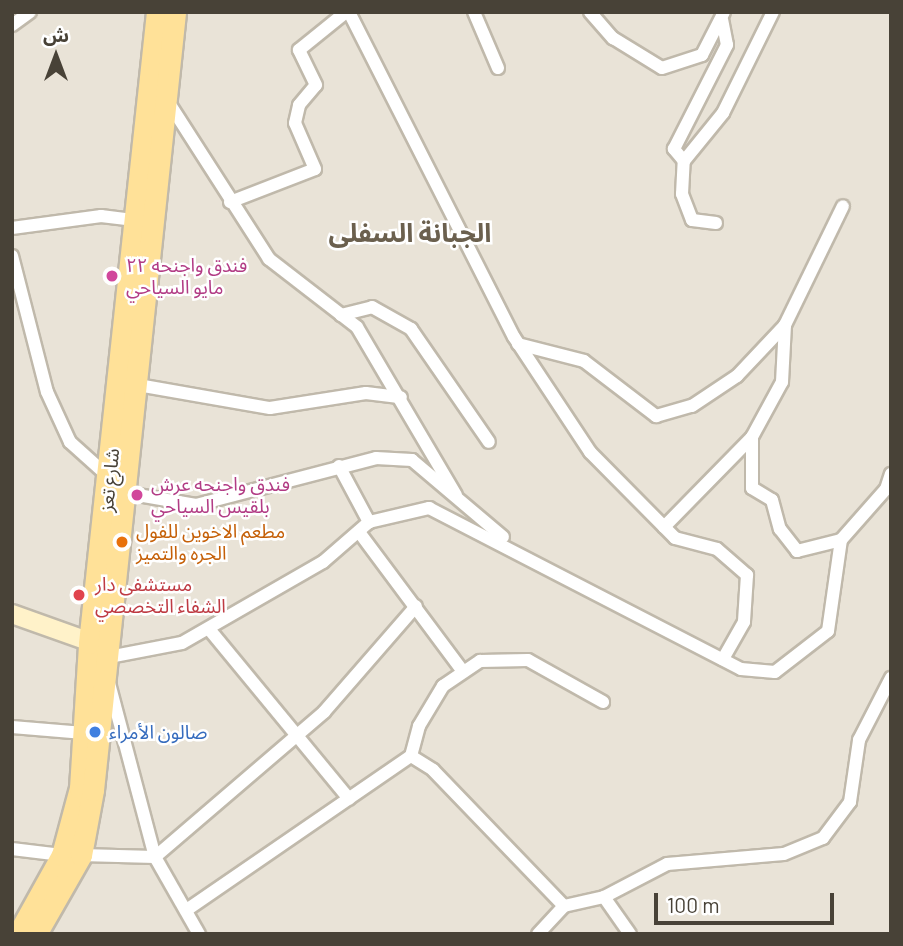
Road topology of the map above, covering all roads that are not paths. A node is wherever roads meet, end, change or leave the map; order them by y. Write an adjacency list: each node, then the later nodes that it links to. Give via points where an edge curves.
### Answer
1 (30, 12): 9 (street)
2 (157, 12): 11 (main road, شارع تعز)
3 (175, 12): 11 (main road, شارع تعز)
4 (347, 12): 13 (street, via 299,50 316,85 299,105 295,122 314,169); 21 (street)
5 (474, 12): 10 (street)
6 (590, 12): 8 (street, via 613,38 662,68 702,55)
7 (773, 12): 12 (street, via 723,113)
8 (723, 16): 12 (street, via 727,44 674,149)
9 (12, 25)
10 (498, 68)
11 (159, 98): 13 (street); 15 (main road, شارع تعز); 22 (main road, شارع تعز)
12 (684, 161): 16 (street, via 682,194 692,220)
13 (230, 202): 19 (street, via 269,259)
14 (843, 206): 20 (street)
15 (135, 220): 17 (street, via 101,215); 28 (main road, شارع تعز)
16 (716, 223)
17 (12, 228)
18 (12, 256): 28 (street, via 47,392 70,442)
19 (341, 315): 23 (street, via 357,327); 25 (street, via 372,307 411,328)
20 (785, 325): 21 (street, via 737,376 692,406 656,416 584,361); 24 (street, via 782,382)
21 (518, 344): 32 (street, via 590,452)
22 (138, 385): 23 (street, via 270,408 366,393); 29 (main road, شارع تعز)
23 (401, 397): 30 (street)
24 (752, 437): 32 (street); 33 (street, via 752,488 772,500 780,529 797,551)
25 (489, 442)
26 (339, 466): 29 (street, via 240,499 196,505); 30 (street, via 412,460); 31 (street)
27 (891, 474): 33 (street, via 886,489)
28 (110, 478): 38 (main road, شارع تعز)
29 (126, 493): 38 (main road, شارع تعز)
30 (456, 495): 34 (street)
31 (364, 527): 34 (street, via 429,508); 35 (street); 37 (street, via 323,562)
32 (664, 527): 39 (street, via 675,538 717,549 747,575 744,622)
33 (841, 540): 39 (street, via 828,631 775,673 741,669)
34 (520, 552): 39 (street)
35 (416, 606): 40 (street); 45 (street, via 361,675)
36 (12, 614): 38 (main road)
37 (209, 629): 38 (street, via 160,650); 45 (street)
38 (103, 656): 44 (main road, شارع تعز); 49 (main road, شارع تعز); 50 (street)
39 (723, 659)
40 (461, 669): 42 (street, via 504,657 528,660); 46 (street, via 419,726)
41 (891, 678): 51 (street, via 859,740 850,802 823,838 784,854 688,858)
42 (603, 702)
43 (12, 727): 44 (street)
44 (83, 733): 49 (main road, شارع تعز)
45 (296, 735): 47 (street); 50 (street)
46 (411, 756): 47 (street, via 392,763); 52 (street, via 433,770)
47 (349, 799): 53 (street)
48 (12, 849): 49 (street)
49 (72, 855): 50 (street); 54 (main road, شارع تعز); 55 (main road, شارع تعز)
50 (155, 857): 53 (street)
51 (604, 897): 52 (street); 58 (street)
52 (564, 906): 57 (street)
53 (188, 909): 56 (street)
54 (15, 933)
55 (36, 934)
56 (199, 934)
57 (538, 934)
58 (630, 934)

